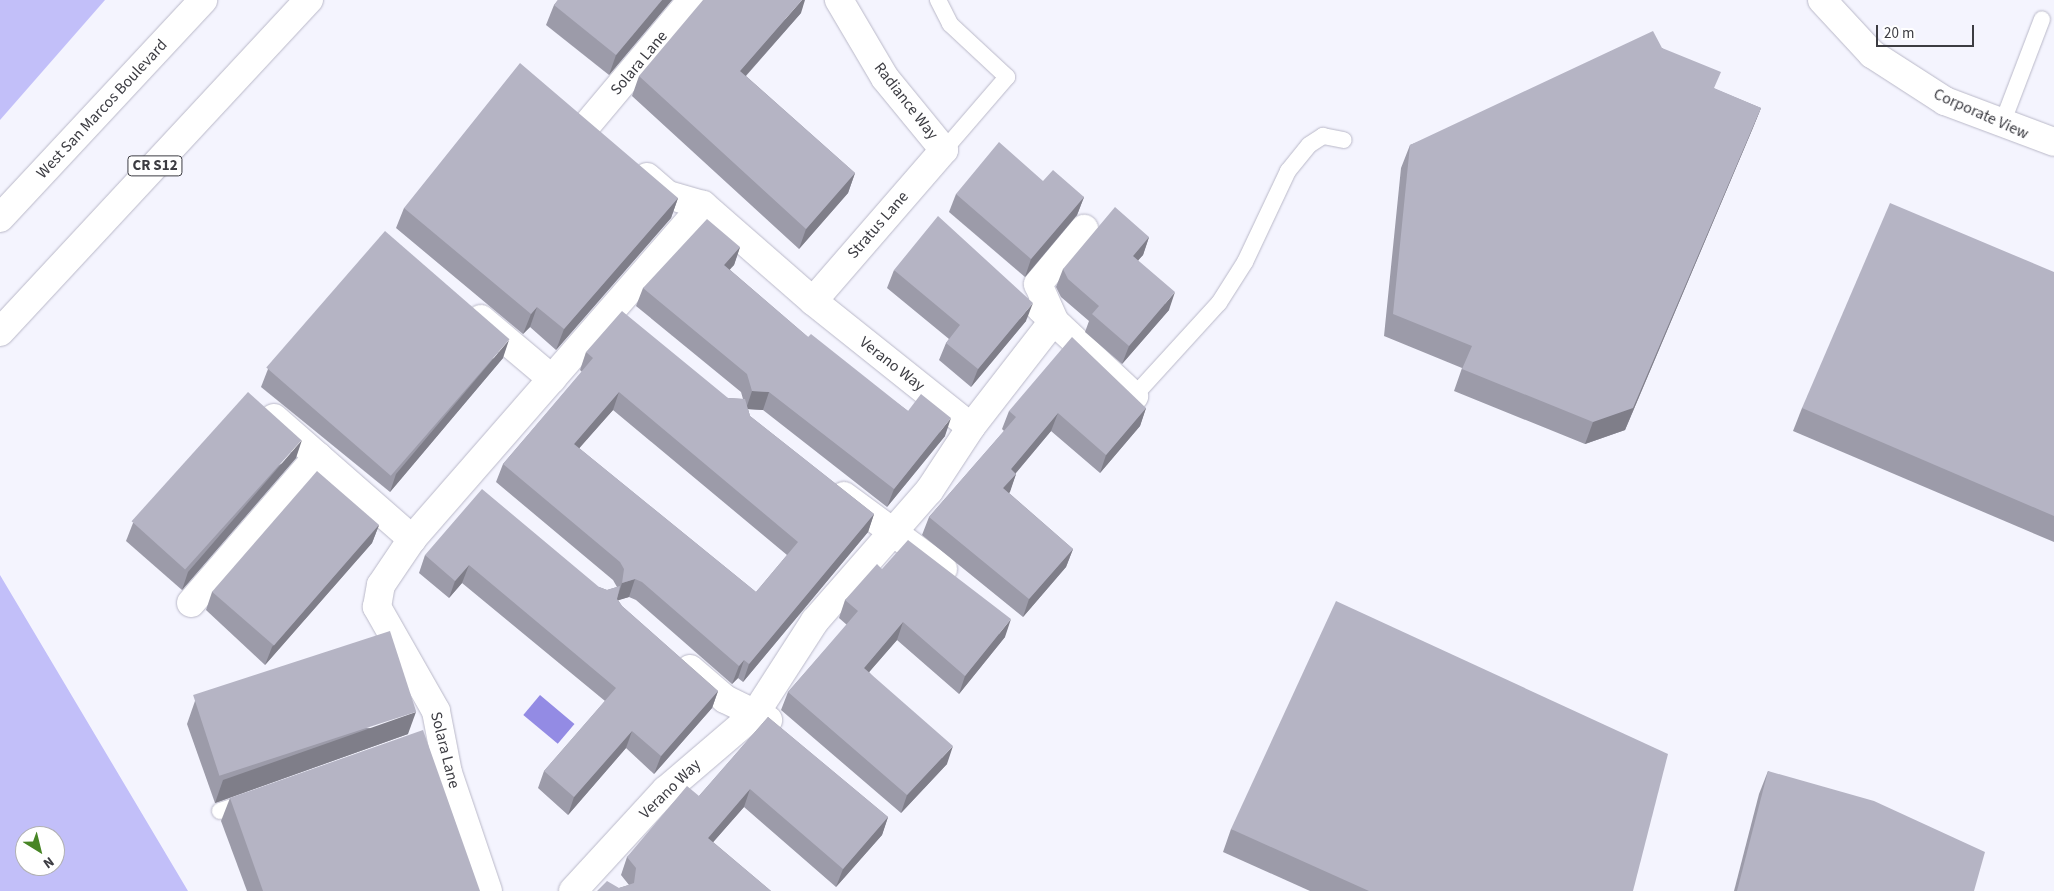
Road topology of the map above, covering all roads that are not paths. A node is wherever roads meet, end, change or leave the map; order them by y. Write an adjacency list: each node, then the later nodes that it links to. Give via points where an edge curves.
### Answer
1 (203, 0): 15 (street, West San Marcos Boulevard)
2 (309, 0): 23 (street, CR S12)
3 (692, 0): 10 (street, Solara Lane)
4 (839, 0): 13 (street, Radiance Way, via 885,78)
5 (938, 0): 13 (lane, via 950,24 1007,77)
6 (1822, 0): 9 (street, Corporate View, via 1872,54 1946,101)
7 (2042, 19): 9 (lane)
8 (566, 108): 10 (street)
9 (2002, 124): 12 (street, Corporate View)
10 (587, 125): 14 (street, via 668,196)
11 (1344, 140): 25 (lane, via 1323,136 1293,165 1245,262 1219,303)
12 (2054, 142)
13 (944, 150): 19 (street, Stratus Lane)
14 (703, 205): 19 (street); 20 (street, Solara Lane)
15 (0, 218)
16 (1084, 229): 21 (street, via 1038,284)
17 (1010, 282): 21 (street)
18 (461, 301): 24 (street)
19 (813, 301): 27 (street, Verano Way)
20 (614, 307): 22 (street); 24 (street, Solara Lane)
21 (1054, 320): 25 (street); 27 (street, Verano Way)
22 (636, 326)
23 (0, 332)
24 (552, 380): 29 (street, Solara Lane)
25 (1134, 396)
26 (253, 400): 28 (street)
27 (971, 427): 32 (street, Verano Way)
28 (318, 456): 33 (street); 35 (street)
29 (467, 478): 31 (street); 33 (street, Solara Lane)
30 (827, 482): 32 (street)
31 (490, 497)
32 (893, 536): 34 (street, via 910,542); 37 (street, Verano Way, via 815,621)
33 (412, 539): 41 (street, Solara Lane, via 381,586 377,607 384,625 421,679 432,736)
34 (963, 585)
35 (191, 603)
36 (668, 649): 37 (street, via 725,700)
37 (755, 714): 38 (street); 42 (street, Verano Way, via 666,790 601,878)
38 (792, 740)
39 (266, 795): 40 (lane)
40 (220, 811)
41 (488, 891)
42 (573, 891)

